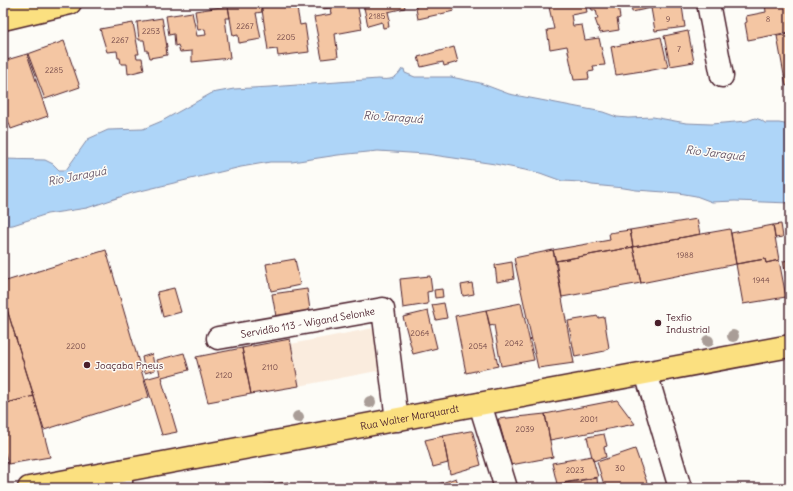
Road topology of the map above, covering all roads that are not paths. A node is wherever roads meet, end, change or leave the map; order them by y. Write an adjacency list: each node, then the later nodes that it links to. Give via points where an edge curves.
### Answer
1 (70, 3): 3 (main road)
2 (708, 3): 4 (street)
3 (3, 19)
4 (722, 76)
5 (218, 338): 9 (street, Servidão 113 - Wigand Selonke, via 383,309)
6 (790, 346): 7 (main road, Rua Walter Marquardt)
7 (646, 373): 8 (main road, Rua Walter Marquardt); 13 (street)
8 (480, 404): 9 (main road, Rua Walter Marquardt); 12 (street)
9 (397, 420): 10 (main road, Rua Walter Marquardt)
10 (121, 479): 11 (main road, Rua Walter Marquardt)
11 (28, 488)
12 (506, 488)
13 (680, 488)

